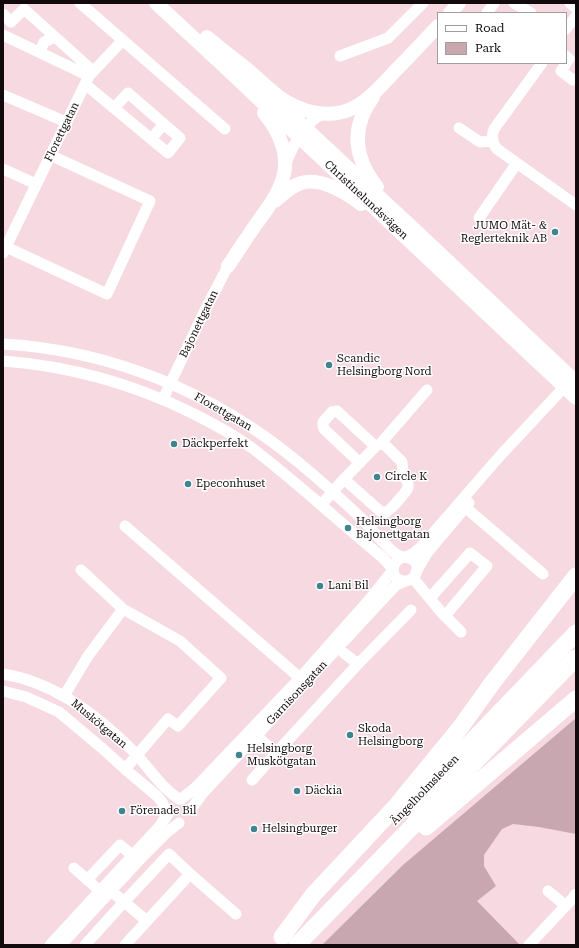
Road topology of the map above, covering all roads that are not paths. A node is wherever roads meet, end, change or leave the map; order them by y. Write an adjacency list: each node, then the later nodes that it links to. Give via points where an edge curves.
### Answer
1 (80, 3): 21 (street)
2 (156, 3): 26 (main road, Christinelundsvägen)
3 (170, 3): 20 (main road, Christinelundsvägen)
4 (423, 3): 23 (street, via 388,38)
5 (459, 3): 10 (main road)
6 (494, 3): 11 (street)
7 (514, 3): 12 (street)
8 (570, 3): 9 (street)
9 (576, 8)
10 (451, 12)
11 (488, 12)
12 (529, 12)
13 (3, 14): 15 (street)
14 (576, 16): 17 (street)
15 (11, 22): 18 (street); 19 (street, via 24,9)
16 (437, 27): 29 (main road)
17 (567, 29)
18 (3, 34): 22 (street)
19 (55, 37): 22 (street, via 44,42); 27 (street)
20 (207, 37): 32 (main road, via 280,97 294,106); 37 (main road, Christinelundsvägen)
21 (122, 40): 27 (street, Florettgatan); 36 (street)
22 (40, 52): 27 (street)
23 (340, 56)
24 (541, 64): 39 (street, via 494,129)
25 (565, 64): 28 (street, via 560,71)
26 (225, 67): 37 (main road, Christinelundsvägen); 42 (main road, via 273,125 281,142)
27 (89, 77): 31 (street); 33 (street, Florettgatan)
28 (572, 80)
29 (382, 85): 32 (main road, via 354,108); 48 (main road, via 368,104 360,122 358,150 370,179)
30 (3, 95): 33 (street)
31 (114, 108): 34 (street, via 128,93); 38 (street)
32 (323, 114): 37 (street, via 311,121)
33 (66, 122): 40 (street, Florettgatan)
34 (164, 124): 38 (street); 38 (street, via 180,138 168,153)
35 (459, 128): 39 (street, via 480,142)
36 (225, 129)
37 (302, 133): 42 (street); 48 (main road, Christinelundsvägen); 50 (main road, Christinelundsvägen)
38 (151, 139)
39 (492, 141): 41 (street, via 497,149)
40 (50, 155): 44 (street, Florettgatan); 49 (street, via 150,201 107,294)
41 (517, 163): 46 (street); 47 (street)
42 (285, 166): 45 (main road, via 281,183)
43 (3, 169): 44 (street)
44 (36, 184): 49 (street, Florettgatan)
45 (270, 205): 50 (main road, via 301,183 327,186 359,203); 51 (main road)
46 (576, 205)
47 (479, 218)
48 (418, 232): 55 (main road, Christinelundsvägen)
49 (5, 250)
50 (434, 264): 55 (main road, Christinelundsvägen)
51 (228, 266): 54 (street, Bajonettgatan)
52 (3, 344): 54 (street, Florettgatan, via 78,354 132,368)
53 (3, 361): 57 (street, Florettgatan, via 89,374)
54 (170, 383): 57 (street, Bajonettgatan); 62 (street, Florettgatan, via 251,427)
55 (571, 384): 59 (street, Garnisonsgatan)
56 (427, 390): 58 (street)
57 (163, 399): 64 (street, Florettgatan, via 252,448)
58 (378, 445): 60 (street); 60 (street, via 339,412 334,411 323,424 324,430); 63 (street, via 385,445 401,460 408,488 386,512 381,512)
59 (499, 457): 65 (street, Garnisonsgatan); 68 (street, Garnisonsgatan, via 421,547)
60 (360, 463): 61 (street)
61 (344, 479): 62 (street); 63 (street)
62 (333, 492): 64 (street); 66 (street, Florettgatan)
63 (372, 504): 66 (street)
64 (321, 505): 70 (street, Florettgatan, via 382,557)
65 (465, 507): 71 (street); 73 (street, Garnisonsgatan)
66 (360, 517): 68 (street, Florettgatan, via 392,552)
67 (125, 526): 84 (street)
68 (405, 557): 70 (street, Garnisonsgatan, via 395,563); 73 (street, via 415,563 417,569)
69 (80, 570): 75 (street)
70 (393, 570): 73 (street, via 396,577 401,580); 84 (street, Garnisonsgatan)
71 (543, 574)
72 (576, 576): 108 (highway, via 455,734 397,805 313,895)
73 (412, 577): 74 (street); 88 (street, Garnisonsgatan, via 396,586)
74 (430, 598): 77 (street); 77 (street, via 470,553 487,566)
75 (123, 609): 86 (street, via 88,656); 90 (street, via 180,641 220,678 178,726 168,719)
76 (411, 610): 82 (street)
77 (445, 616): 78 (street)
78 (461, 632)
79 (576, 633): 108 (highway, Ängelholmsleden)
80 (344, 653): 82 (street)
81 (576, 658): 99 (highway, Ängelholmsleden)
82 (358, 664): 89 (street)
83 (3, 674): 86 (street, Muskötgatan, via 22,678)
84 (300, 678): 93 (street, Garnisonsgatan, via 196,787)
85 (3, 691): 91 (street, Muskötgatan, via 26,697 59,712)
86 (64, 696): 90 (street, Muskötgatan, via 114,733)
87 (576, 699): 99 (highway)
88 (257, 736): 89 (street); 94 (street, Garnisonsgatan)
89 (276, 753): 92 (street)
90 (136, 755): 91 (street); 93 (street, Muskötgatan)
91 (125, 769): 95 (street, Muskötgatan, via 157,796)
92 (252, 780)
93 (180, 799): 94 (street, via 187,801); 95 (street, Garnisonsgatan, via 170,803)
94 (192, 808): 96 (street, Garnisonsgatan, via 189,819)
95 (167, 813): 96 (street, via 173,822); 97 (street, Garnisonsgatan, via 159,827)
96 (179, 823): 102 (street, Garnisonsgatan)
97 (132, 855): 101 (street, via 120,846); 102 (street, Garnisonsgatan)
98 (74, 868): 101 (street)
99 (367, 873): 113 (highway, Ängelholmsleden)
100 (190, 874): 105 (street, via 169,854); 106 (street); 107 (street)
101 (87, 880): 102 (street)
102 (105, 891): 105 (street); 109 (street, Garnisonsgatan); 110 (street, Garnisonsgatan)
103 (548, 891): 104 (street)
104 (573, 901): 114 (street)
105 (124, 902): 107 (street); 111 (street)
106 (236, 914)
107 (147, 921): 112 (street)
108 (278, 941)
109 (50, 945)
110 (61, 945)
111 (85, 945)
112 (125, 945)
113 (297, 945)
114 (529, 945)

